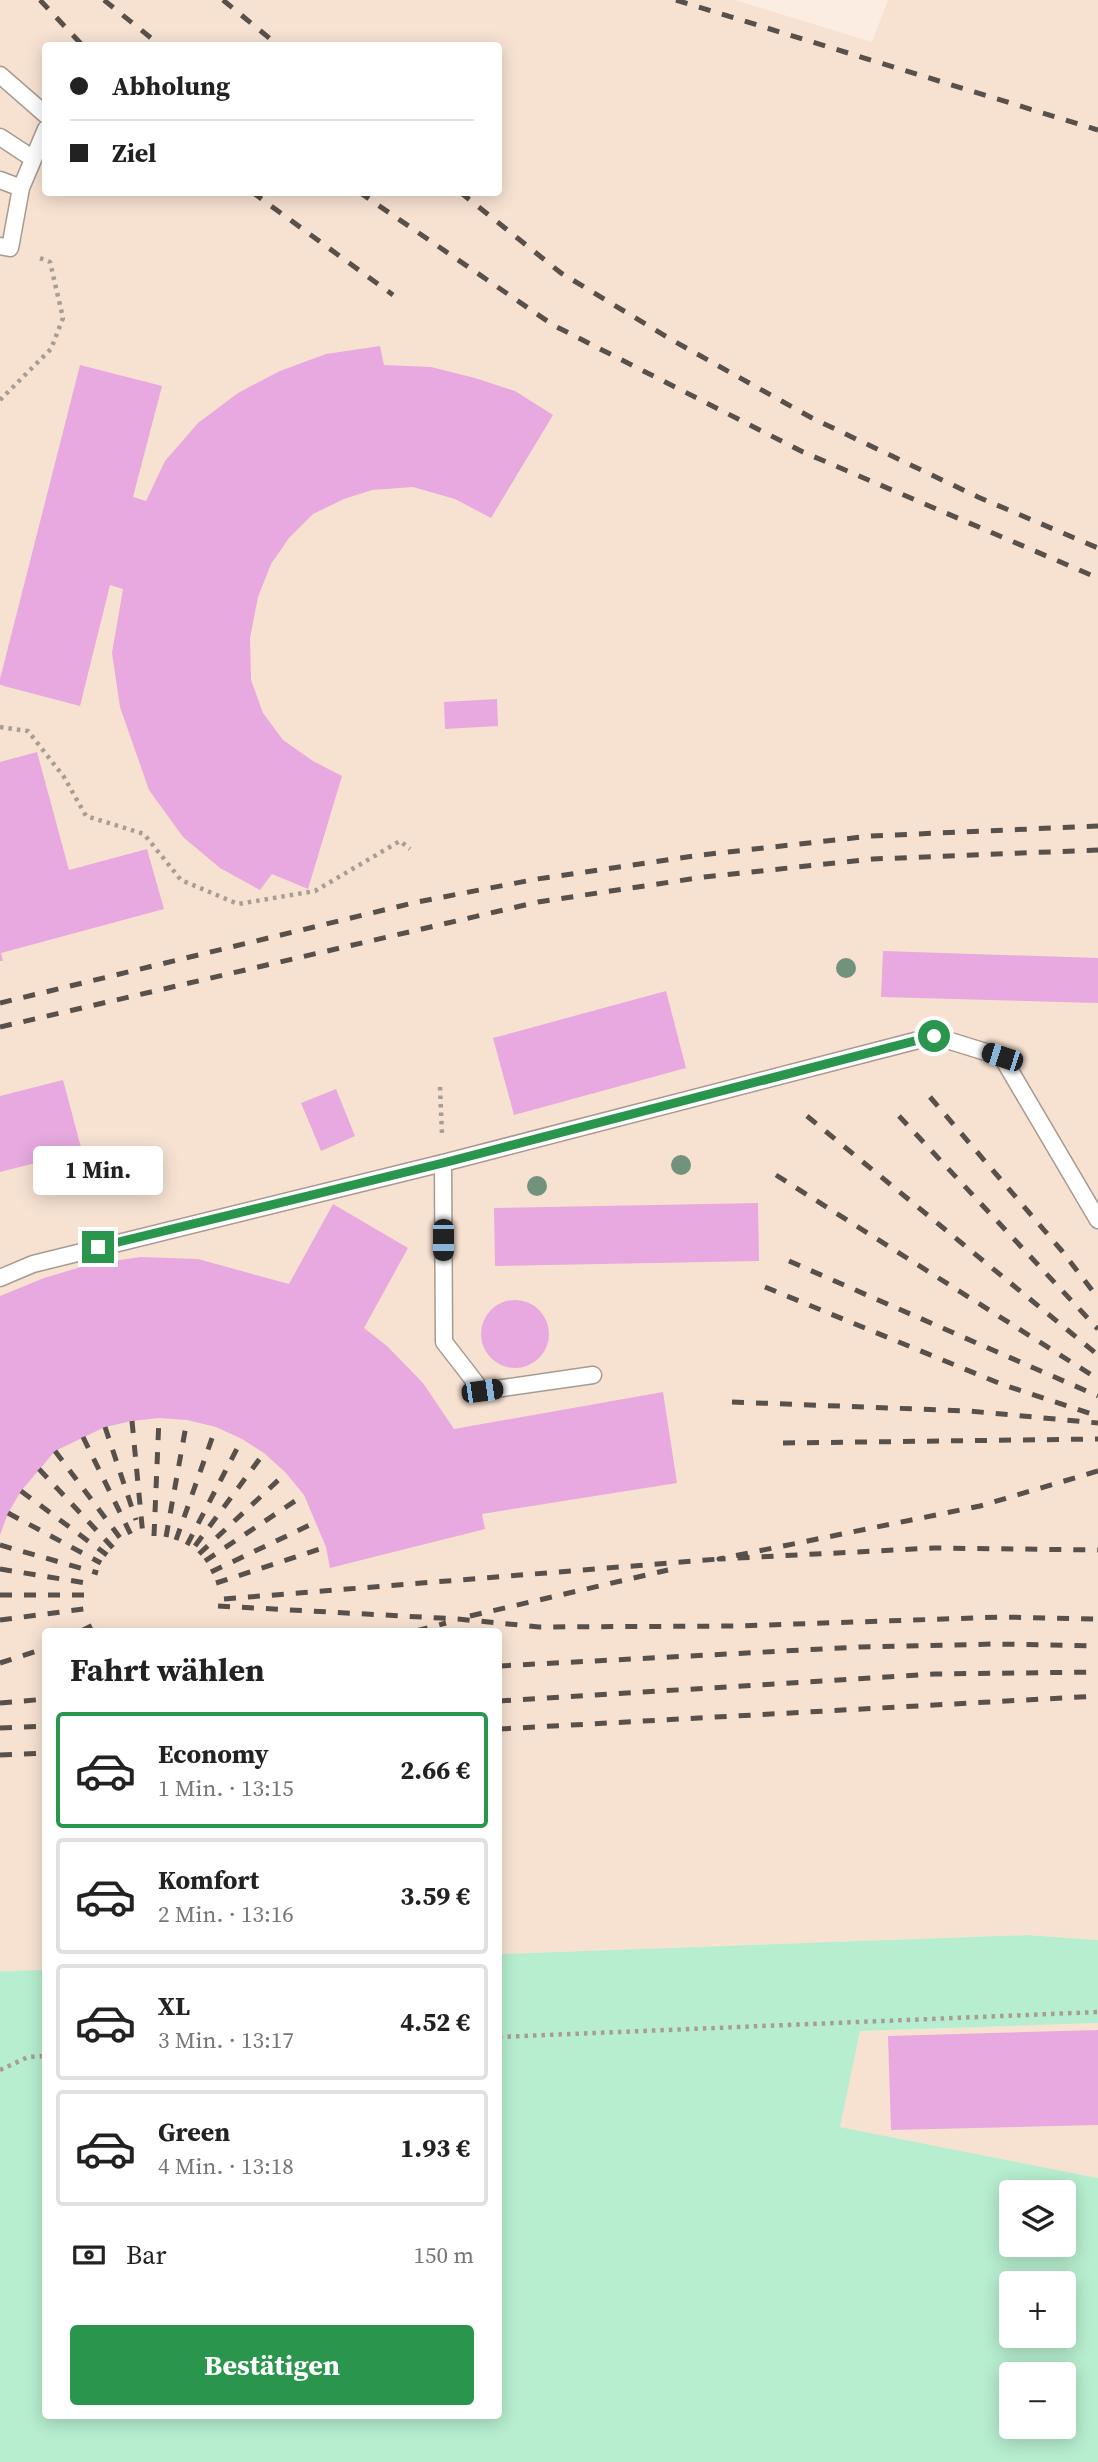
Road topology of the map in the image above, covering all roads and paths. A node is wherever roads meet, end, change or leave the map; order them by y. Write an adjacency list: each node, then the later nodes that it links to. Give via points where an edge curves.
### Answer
1 (0, 75): 2 (lane)
2 (42, 112)
3 (0, 137): 5 (lane)
4 (42, 137): 5 (lane)
5 (32, 158): 7 (lane)
6 (0, 180): 7 (lane)
7 (21, 188): 8 (lane)
8 (5, 247): 9 (path, via 50,262 63,318 51,349)
9 (0, 400)
10 (0, 727): 11 (path, via 28,731 64,777 86,816 144,834 181,880 238,904 315,891 400,841)
11 (410, 849)
12 (440, 1087): 13 (path)
13 (443, 1163): 14 (lane, via 934,1036 1002,1057); 15 (lane, via 33,1264); 16 (lane, via 444,1342 482,1391)
14 (1098, 1220)
15 (0, 1278)
16 (593, 1375)
17 (1098, 2012): 18 (path)
18 (502, 2037)
19 (42, 2056): 20 (path, via 27,2057)
20 (0, 2070)

